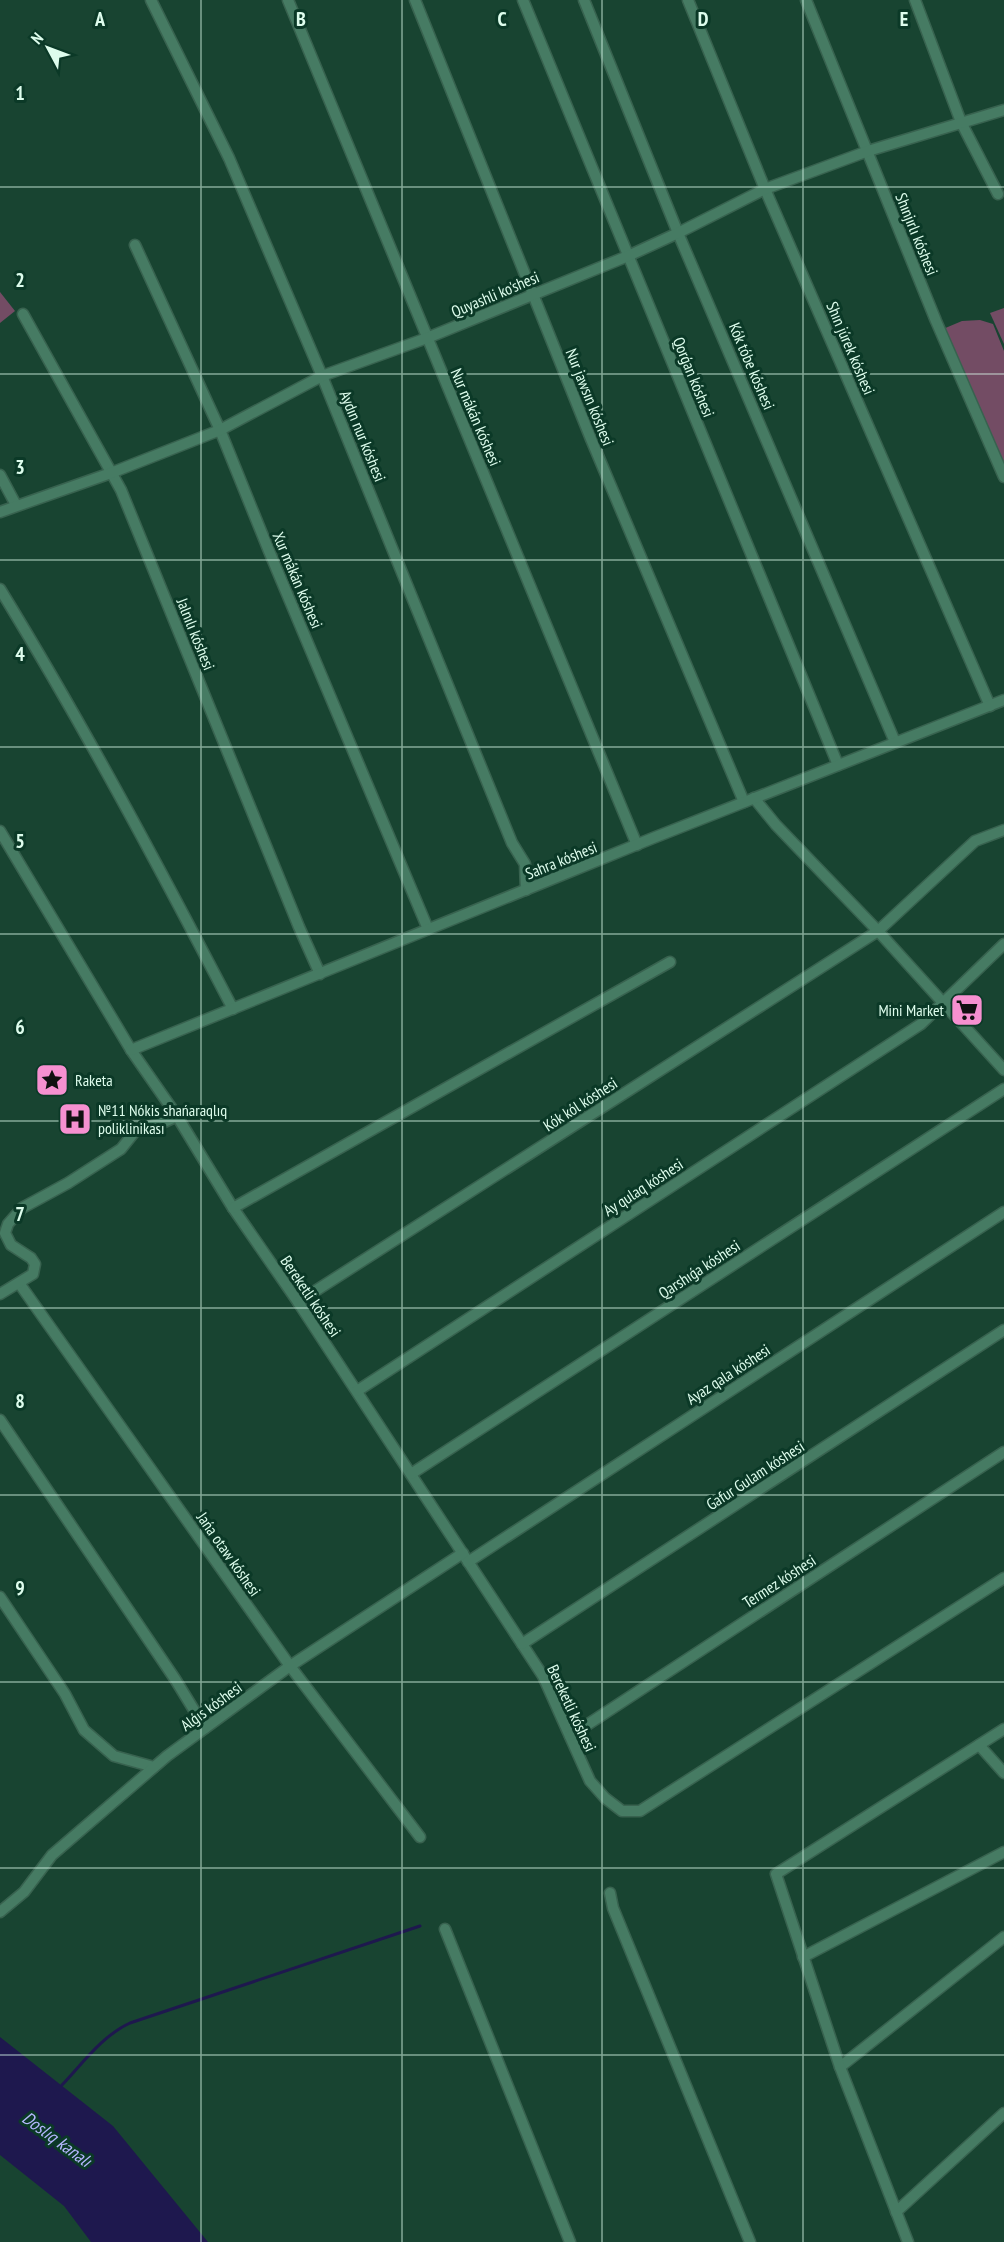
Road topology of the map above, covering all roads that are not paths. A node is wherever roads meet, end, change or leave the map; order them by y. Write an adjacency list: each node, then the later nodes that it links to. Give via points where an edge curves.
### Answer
1 (151, 0): 20 (street, Aydın nur kóshesi, via 229,158)
2 (288, 0): 19 (street, Nur mákán kóshesi)
3 (415, 0): 17 (street, Nur jawsın kóshesi)
4 (523, 0): 16 (street, Qorǵan kóshesi)
5 (584, 0): 14 (street, Kók tóbe kóshesi)
6 (688, 0): 12 (street, Shın júrek kóshesi)
7 (806, 0): 11 (street, Shınjırlı kóshesi)
8 (915, 0): 10 (street)
9 (1004, 110): 10 (street, Quyashli ko'shesi)
10 (961, 122): 11 (street, Quyashli ko'shesi); 13 (street)
11 (868, 151): 12 (street, Quyashli ko'shesi); 24 (street, Shınjırlı kóshesi)
12 (765, 189): 14 (street, Quyashli ko'shesi); 29 (street, Shın júrek kóshesi)
13 (998, 194)
14 (678, 233): 16 (street, Quyashli ko'shesi); 30 (street, Kók tóbe kóshesi)
15 (135, 245): 21 (street, Xur mákán kóshesi)
16 (628, 256): 17 (street, Quyashli ko'shesi); 31 (street, Qorǵan kóshesi)
17 (533, 294): 19 (street, Quyashli ko'shesi); 32 (street, Nur jawsın kóshesi, via 591,439)
18 (23, 314): 22 (street, Jalnılı kóshesi)
19 (427, 338): 20 (street, Quyashli ko'shesi); 35 (street, Nur mákán kóshesi)
20 (322, 376): 21 (street, Quyashli ko'shesi); 36 (street, Aydın nur kóshesi, via 512,843 525,864)
21 (220, 430): 22 (street, Quyashli ko'shesi); 37 (street, Xur mákán kóshesi)
22 (111, 473): 25 (street, Quyashli ko'shesi); 41 (street, Jalnılı kóshesi)
23 (0, 475): 25 (street)
24 (1004, 477)
25 (16, 505): 26 (street, Quyashli ko'shesi)
26 (0, 512)
27 (0, 589): 43 (street, via 61,688)
28 (1004, 700): 29 (street, Sahra kóshesi)
29 (990, 706): 30 (street, Sahra kóshesi)
30 (895, 742): 31 (street, Sahra kóshesi)
31 (838, 765): 32 (street, Sahra kóshesi)
32 (749, 800): 35 (street, Sahra kóshesi); 38 (street, Nur jawsın kóshesi)
33 (1004, 830): 38 (street, Kók kól kóshesi, via 975,841)
34 (0, 831): 44 (street, Bereketli kóshesi)
35 (637, 845): 36 (street, Sahra kóshesi)
36 (526, 890): 37 (street, Sahra kóshesi)
37 (428, 929): 41 (street, Sahra kóshesi)
38 (878, 931): 42 (street, Nur jawsın kóshesi); 52 (street, Kók kól kóshesi)
39 (1004, 944): 42 (street, Ay qulaq kóshesi)
40 (670, 962): 48 (street)
41 (320, 974): 43 (street, Sahra kóshesi)
42 (941, 1002): 45 (street, Nur jawsın kóshesi); 54 (street, Ay qulaq kóshesi, via 921,1024)
43 (233, 1009): 44 (street, Sahra kóshesi)
44 (131, 1050): 47 (street, Bereketli kóshesi)
45 (1004, 1070)
46 (1004, 1089): 57 (street, Qarshıǵa kóshesi)
47 (177, 1116): 48 (street, Bereketli kóshesi); 50 (street, via 137,1129 121,1149 22,1208 5,1233 11,1245 35,1264 33,1274)
48 (233, 1208): 52 (street, Bereketli kóshesi)
49 (1004, 1212): 58 (street, Ayaz qala kóshesi)
50 (19, 1283): 51 (street); 62 (street, Jańa otaw kóshesi)
51 (0, 1294)
52 (298, 1302): 54 (street, Bereketli kóshesi)
53 (1004, 1330): 61 (street, Gafur Gulam kóshesi)
54 (357, 1391): 57 (street, Bereketli kóshesi)
55 (0, 1420): 63 (street)
56 (1004, 1452): 65 (street, Termez kóshesi)
57 (411, 1474): 58 (street, Bereketli kóshesi)
58 (465, 1557): 61 (street, Bereketli kóshesi); 62 (street, Alǵıs kóshesi)
59 (1004, 1578): 65 (street, Bereketli kóshesi, via 640,1811 622,1811 605,1798 590,1781)
60 (0, 1597): 67 (street, via 65,1694 84,1730 114,1756)
61 (522, 1644): 65 (street, Bereketli kóshesi, via 543,1676)
62 (290, 1666): 63 (street, Alǵıs kóshesi); 69 (street, Jańa otaw kóshesi)
63 (205, 1728): 67 (street, Alǵıs kóshesi)
64 (1004, 1729): 66 (street)
65 (570, 1736)
66 (979, 1745): 68 (street); 75 (street, via 776,1874)
67 (154, 1767): 72 (street, Alǵıs kóshesi, via 52,1855 24,1892)
68 (1004, 1773)
69 (420, 1837)
70 (1004, 1852): 75 (street)
71 (610, 1893): 80 (street)
72 (0, 1912)
73 (445, 1929): 79 (street)
74 (1004, 1937): 76 (street)
75 (803, 1957): 76 (street)
76 (840, 2067): 78 (street)
77 (1004, 2113): 78 (street)
78 (896, 2212): 81 (street)
79 (570, 2242)
80 (750, 2242)
81 (908, 2242)

